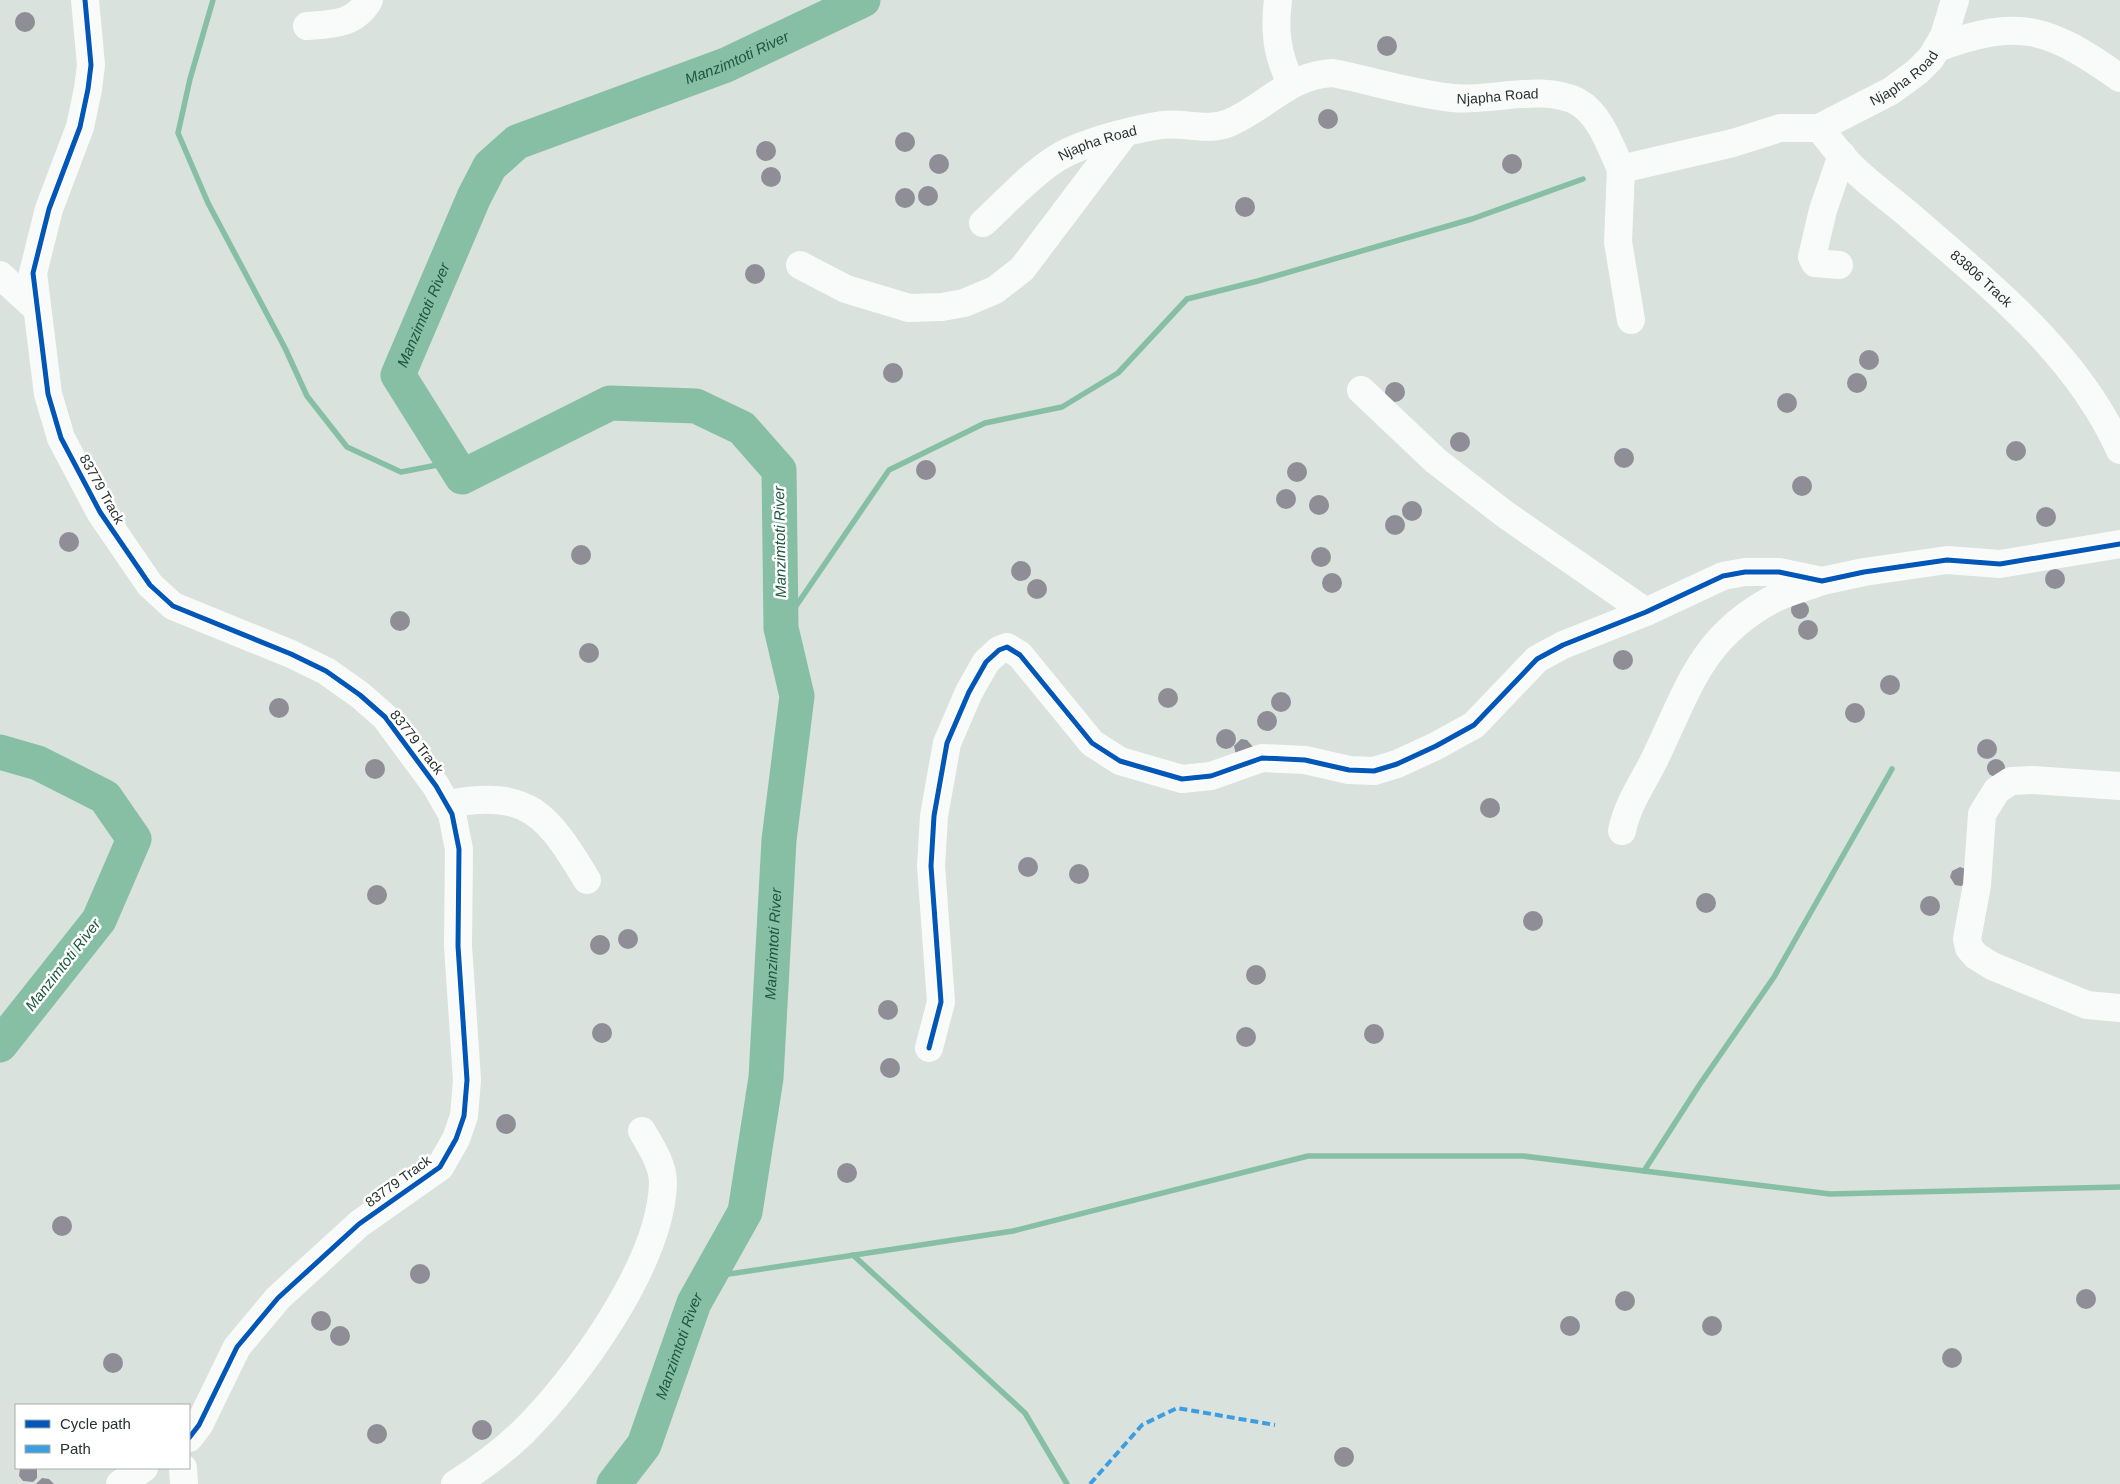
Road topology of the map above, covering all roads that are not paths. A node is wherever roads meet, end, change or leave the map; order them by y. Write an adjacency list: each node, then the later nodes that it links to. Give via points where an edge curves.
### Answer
1 (85, 0): 17 (street, 83779 Track, via 91,65 88,89 80,127 39,242 33,273)
2 (369, 0): 5 (street, via 352,19)
3 (1278, 0): 8 (street, via 1276,38)
4 (1955, 0): 6 (street, Njapha Road)
5 (307, 26)
6 (1937, 48): 7 (street, via 1981,33 2019,30 2056,39 2076,48); 9 (street, Njapha Road, via 1917,72 1891,92)
7 (2120, 78)
8 (1291, 84): 10 (street, Njapha Road, via 1229,123 1214,128 1164,125); 12 (street, Njapha Road, via 1315,74 1333,73 1455,98 1540,94 1568,98 1578,102 1592,115)
9 (1819, 128): 11 (street, 83806 Track); 12 (street, Njapha Road, via 1780,128 1733,143)
10 (1124, 134): 13 (street, Njapha Road, via 1055,159); 14 (street, via 1022,269 995,290 964,303 909,308 846,289)
11 (1842, 155): 15 (street, via 1823,210 1812,257 1820,265); 20 (street, 83806 Track, via 2025,319 2064,359 2106,419)
12 (1621, 169): 18 (street, via 1618,242)
13 (983, 223)
14 (800, 265)
15 (1839, 265)
16 (0, 275): 17 (street)
17 (37, 309): 25 (street, 83779 Track, via 48,394 61,438 100,512 150,585 172,606 291,654 326,671 360,694 385,717)
18 (1631, 320)
19 (1361, 390): 23 (street, via 1436,461 1514,521)
20 (2120, 450)
21 (2120, 544): 22 (street, via 2000,564 1947,560)
22 (1822, 581): 23 (street, via 1779,572 1745,572 1723,576); 26 (street, via 1777,597 1752,611 1725,632 1708,653 1625,814)
23 (1646, 612): 29 (street, via 1563,645 1537,659 1474,725 1421,753 1374,771 1349,770 1305,760 1262,758 1211,776 1182,779 1120,761 1092,743 1020,655 1007,647 999,650 986,662 973,685 947,743 934,816 931,866 941,1002)
24 (2120, 786): 28 (street, via 2033,780 2011,781 1997,790 1982,814 1977,885 1967,938 1969,948 1976,956 2000,969 2087,1005)
25 (448, 804): 27 (street, via 478,799 508,800 529,809 546,821 565,844); 31 (street, 83779 Track, via 459,849 458,946 467,1080 464,1116 456,1139 440,1167 359,1224 278,1298 237,1347 199,1426)
26 (1622, 831)
27 (587, 880)
28 (2120, 1008)
29 (929, 1048)
30 (642, 1131): 36 (street, via 658,1158 663,1182 657,1223 640,1268 572,1376 522,1433 489,1462)
31 (190, 1437)
32 (142, 1469): 34 (street)
33 (183, 1469): 35 (street)
34 (120, 1484)
35 (184, 1484)
36 (456, 1484)

